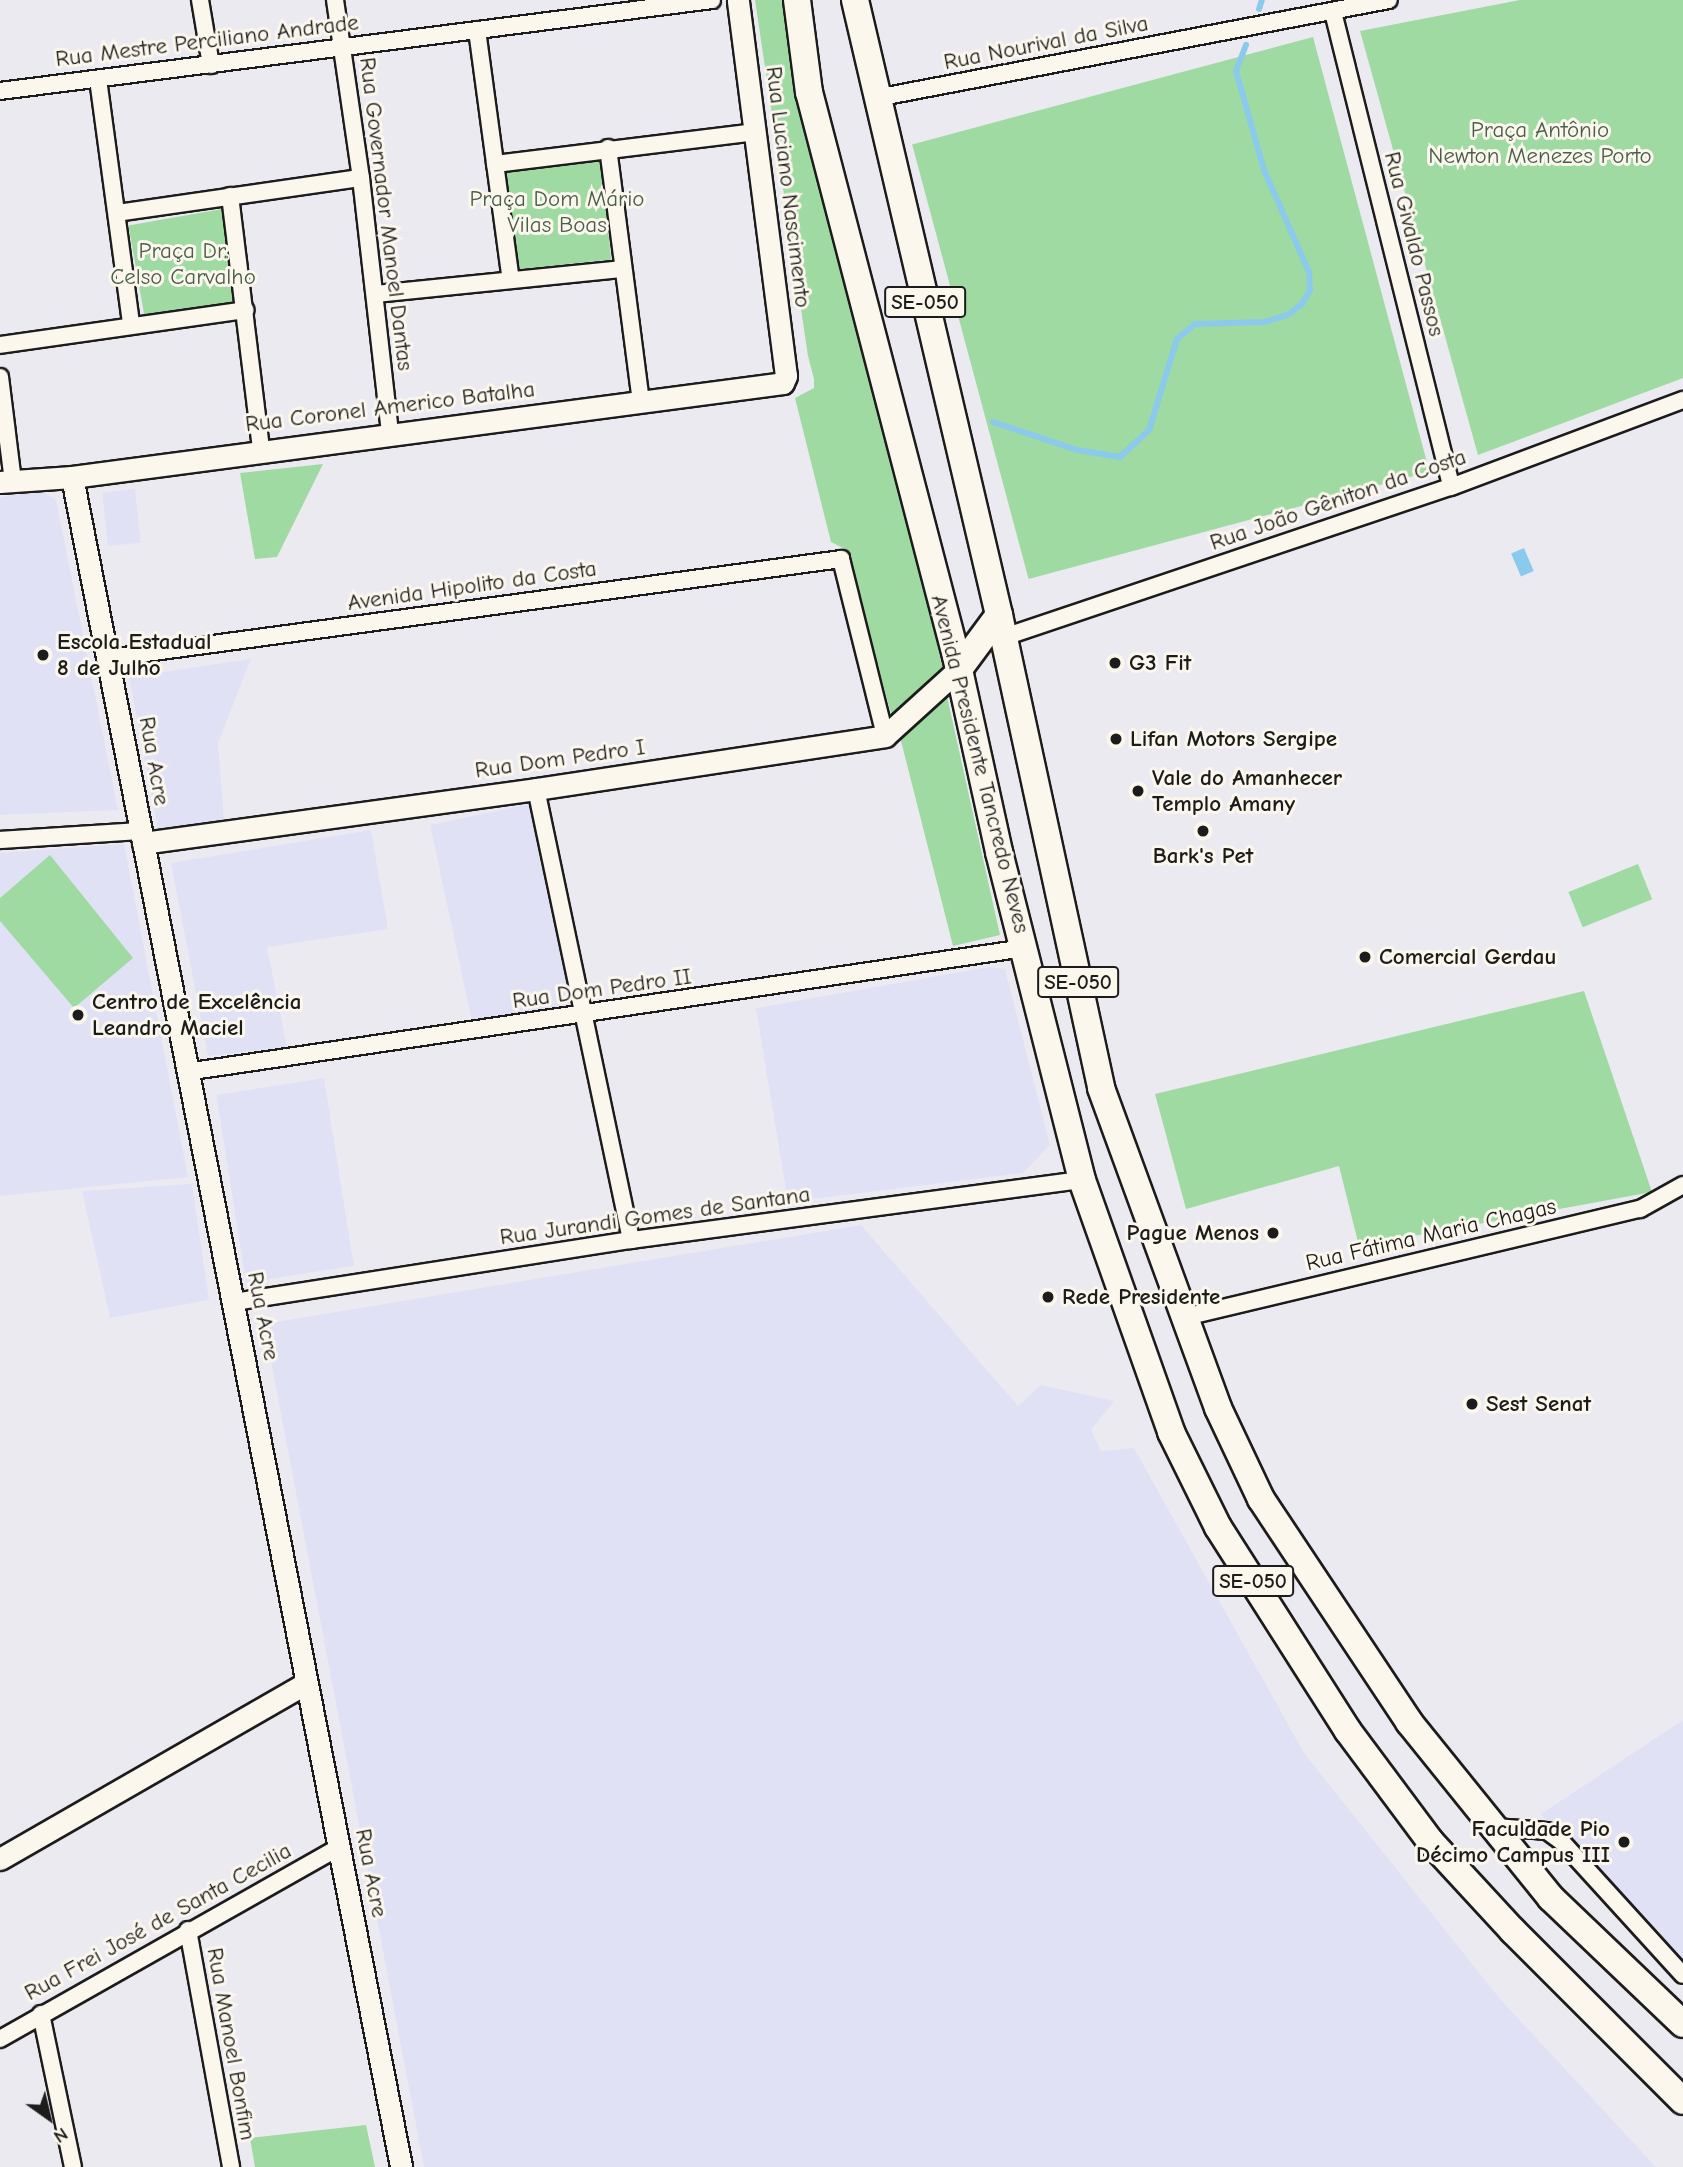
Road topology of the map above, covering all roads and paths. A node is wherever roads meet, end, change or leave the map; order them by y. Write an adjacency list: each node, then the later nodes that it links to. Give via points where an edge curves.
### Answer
1 (201, 0): 12 (street)
2 (335, 0): 11 (street, Rua Governador Manoel Dantas)
3 (712, 0): 8 (street, Rua Mestre Perciliano Andrade)
4 (738, 0): 16 (street, Rua Luciano Nascimento)
5 (797, 0): 39 (main road, Avenida Presidente Tancredo Neves / SE-050, via 809,92)
6 (855, 0): 15 (main road, Avenida Presidente Tancredo Neves / SE-050)
7 (1389, 0): 9 (street, Rua Nourival da Silva)
8 (594, 8): 10 (street, Rua Mestre Perciliano Andrade)
9 (1332, 12): 15 (street, Rua Nourival da Silva); 36 (street, Rua Givaldo Passos)
10 (477, 30): 11 (street, Rua Mestre Perciliano Andrade); 18 (street)
11 (342, 47): 12 (street, Rua Mestre Perciliano Andrade); 19 (street, Rua Governador Manoel Dantas)
12 (211, 65): 13 (street, Rua Mestre Perciliano Andrade)
13 (98, 79): 14 (street, Rua Mestre Perciliano Andrade); 21 (street)
14 (0, 91)
15 (876, 98): 37 (main road, Avenida Presidente Tancredo Neves / SE-050)
16 (754, 132): 17 (street); 29 (street, Rua Luciano Nascimento)
17 (608, 148): 18 (street); 22 (street)
18 (495, 164): 23 (street)
19 (361, 178): 20 (street); 24 (street, Rua Governador Manoel Dantas)
20 (230, 195): 21 (street); 25 (street)
21 (117, 213): 26 (street)
22 (623, 269): 23 (street); 31 (street)
23 (511, 280): 24 (street)
24 (376, 294): 32 (street, Rua Governador Manoel Dantas)
25 (246, 310): 26 (street); 33 (street)
26 (131, 324): 27 (street)
27 (0, 345)
28 (0, 377): 35 (street)
29 (785, 381): 31 (street, Rua Coronel Americo Batalha)
30 (1683, 400): 36 (street, Rua João Gêniton da Costa)
31 (641, 403): 32 (street, Rua Coronel Americo Batalha)
32 (390, 433): 33 (street, Rua Coronel Americo Batalha)
33 (261, 449): 34 (street, Rua Coronel Americo Batalha)
34 (72, 477): 35 (street, Rua Coronel Americo Batalha); 38 (street, Rua Acre)
35 (6, 482)
36 (1451, 487): 37 (street, Rua João Gêniton da Costa)
37 (1002, 626): 39 (main road); 51 (main road, Avenida Presidente Tancredo Neves / SE-050, via 1101,1088)
38 (109, 657): 40 (street, Avenida Hipolito da Costa, via 841,559); 42 (street, Rua Acre)
39 (960, 677): 40 (street); 44 (main road, Avenida Presidente Tancredo Neves / SE-050)
40 (885, 736): 41 (street, Rua Dom Pedro I)
41 (537, 789): 42 (street, Rua Dom Pedro I); 45 (street)
42 (142, 837): 43 (street); 46 (street, Rua Acre)
43 (0, 840)
44 (1024, 948): 45 (street, Rua Dom Pedro II); 47 (main road, Avenida Presidente Tancredo Neves / SE-050)
45 (586, 1015): 46 (street, Rua Dom Pedro II); 49 (street)
46 (186, 1072): 50 (street, Rua Acre)
47 (1082, 1180): 49 (street, Rua Jurandi Gomes de Santana); 61 (main road, Avenida Presidente Tancredo Neves / SE-050, via 1171,1433 1219,1527 1348,1731 1430,1841)
48 (1683, 1185): 51 (street, Rua Fátima Maria Chagas, via 1640,1209)
49 (631, 1240): 50 (street, Rua Jurandi Gomes de Santana)
50 (234, 1302): 52 (street, Rua Acre)
51 (1185, 1317): 53 (main road, Avenida Presidente Tancredo Neves / SE-050, via 1219,1408 1261,1499 1371,1668)
52 (306, 1683): 54 (street, Rua Acre); 55 (street)
53 (1495, 1827): 57 (street, via 1546,1831 1561,1842); 59 (main road, Avenida Presidente Tancredo Neves / SE-050, via 1551,1898)
54 (340, 1847): 56 (street, Rua Frei José de Santa Cecilia); 64 (street, Rua Acre); 65 (street, via 355,1872)
55 (1, 1855)
56 (188, 1930): 58 (street, Rua Frei José de Santa Cecilia); 63 (street, Rua Manoel Bonfim)
57 (1683, 1975)
58 (41, 2014): 60 (street, Rua Frei José de Santa Cecilia); 62 (street)
59 (1683, 2024)
60 (0, 2039)
61 (1683, 2101)
62 (73, 2167)
63 (231, 2167)
64 (401, 2167)
65 (413, 2167)

